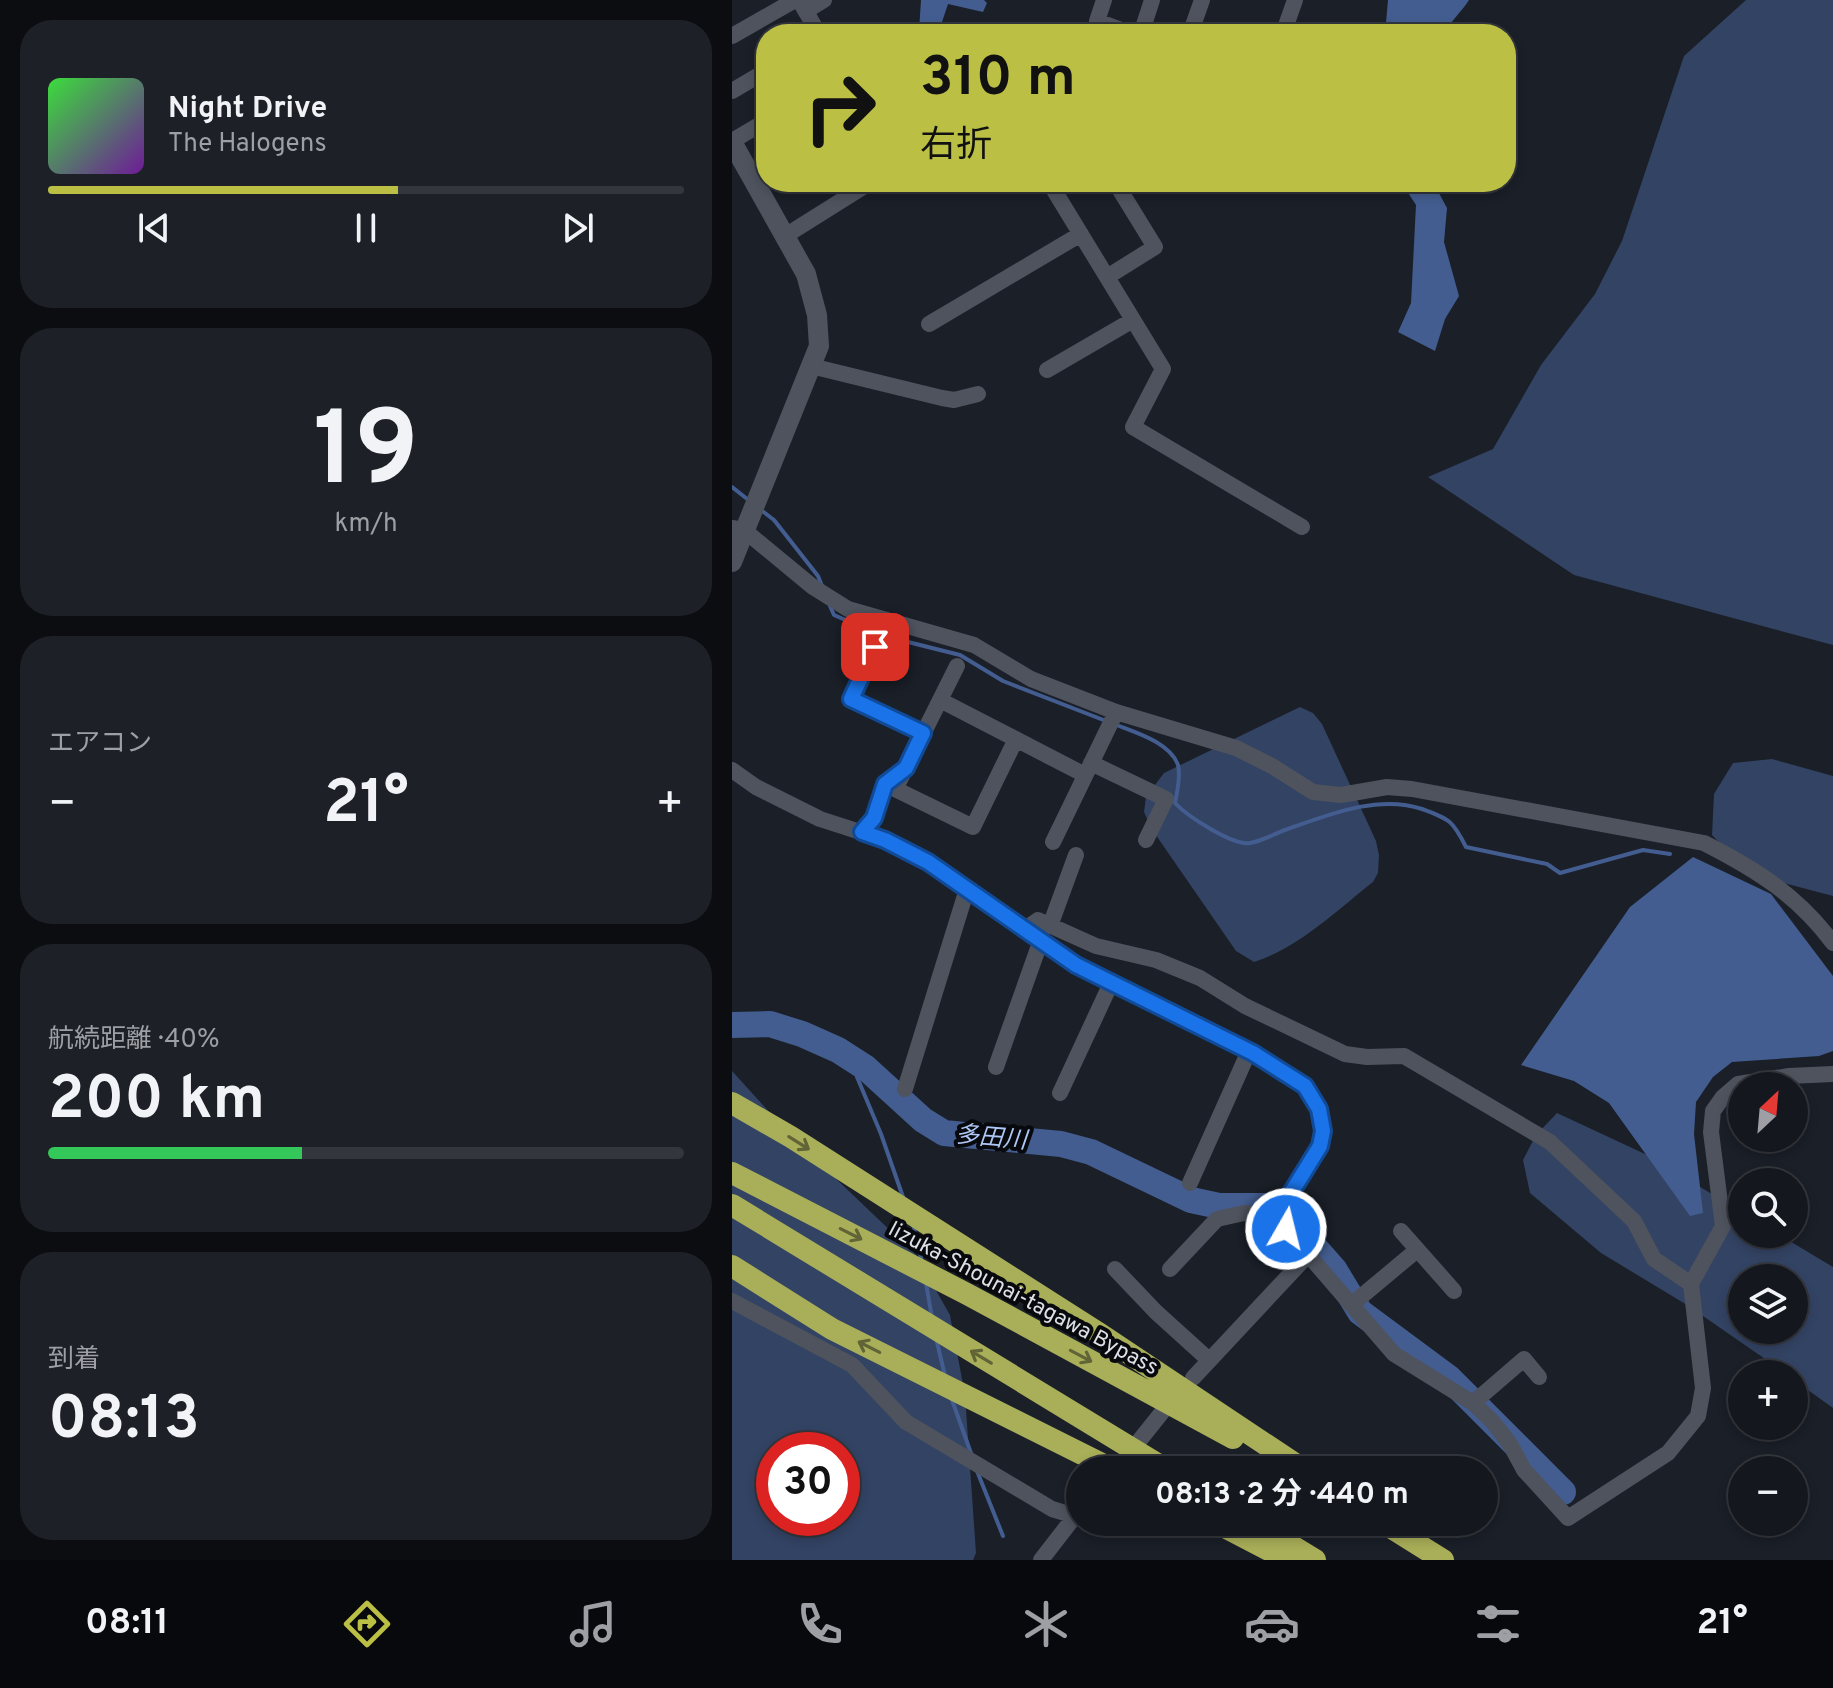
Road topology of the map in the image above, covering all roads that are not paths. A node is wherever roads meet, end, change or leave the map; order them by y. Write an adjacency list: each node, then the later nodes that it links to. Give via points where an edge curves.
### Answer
1 (824, 0): 6 (street)
2 (1104, 0): 9 (street, via 1097,21)
3 (1152, 0): 10 (street)
4 (1202, 0): 11 (street)
5 (1295, 0): 12 (street)
6 (800, 4): 7 (street); 8 (street)
7 (758, 24)
8 (813, 24)
9 (1105, 24)
10 (1144, 24)
11 (1194, 24)
12 (1287, 24)
13 (756, 25): 14 (street)
14 (732, 36)
15 (756, 77): 16 (street)
16 (732, 91)
17 (756, 127): 18 (street)
18 (732, 141): 19 (street)
19 (756, 175)
20 (765, 192): 25 (street)
21 (855, 192): 25 (street)
22 (1055, 192): 24 (street)
23 (1121, 192): 26 (street, via 1155,247)
24 (1081, 234): 26 (street); 28 (street)
25 (785, 236): 29 (street, via 806,274 817,315 819,346)
26 (1107, 277): 27 (street)
27 (1133, 320): 30 (street); 32 (street, via 1163,369 1133,427)
28 (929, 324)
29 (811, 366): 31 (street, via 942,398); 33 (street)
30 (1047, 370)
31 (978, 394)
32 (1302, 527)
33 (738, 529): 34 (street); 35 (street, via 848,609)
34 (732, 562)
35 (887, 621): 38 (street, via 974,645 1031,679); 39 (street, via 851,699)
36 (957, 666): 37 (street)
37 (940, 700): 39 (street); 40 (street)
38 (1116, 712): 42 (street); 50 (street, via 1236,748 1313,792 1412,789 1704,843 1789,893)
39 (923, 733): 41 (street)
40 (1016, 739): 41 (street, via 973,827 895,789); 42 (street)
41 (906, 768): 44 (street, via 885,784 874,818)
42 (1088, 769): 45 (street, via 1166,799); 46 (street)
43 (732, 770): 44 (street, via 820,819)
44 (862, 832): 48 (street, via 928,862)
45 (1146, 840)
46 (1053, 842)
47 (1076, 855): 49 (street)
48 (967, 889): 49 (street, via 1025,929); 55 (street)
49 (1046, 933): 51 (street, via 1076,965); 53 (street); 68 (street, via 1156,960 1345,1054 1404,1056 1550,1142 1634,1221 1654,1259)
50 (1833, 943)
51 (1112, 981): 52 (street); 56 (street)
52 (1249, 1051): 59 (street); 61 (street, via 1305,1086 1319,1109 1320,1146 1289,1194)
53 (996, 1067)
54 (1833, 1074): 68 (street, via 1738,1084 1713,1111 1723,1226)
55 (905, 1089)
56 (1060, 1093)
57 (732, 1103): 81 (highway, one-way to 81)
58 (732, 1173): 80 (highway, Iizuka-Shounai-tagawa Bypass, one-way to 80)
59 (1190, 1183)
60 (732, 1205): 79 (highway, one-way to 60)
61 (1283, 1217): 64 (street); 67 (street, via 1244,1213 1217,1219)
62 (1401, 1231): 63 (street)
63 (1417, 1250): 69 (street); 71 (street)
64 (1307, 1256): 71 (street); 72 (street)
65 (732, 1266): 78 (highway, one-way to 65, via 832,1329)
66 (1115, 1269): 72 (street)
67 (1170, 1269)
68 (1691, 1284): 75 (street, via 1703,1388 1698,1416 1668,1453 1568,1518)
69 (1454, 1291)
70 (732, 1301): 82 (street, via 852,1365 906,1422 1052,1509)
71 (1351, 1305): 75 (street, via 1394,1354)
72 (1209, 1360): 74 (street)
73 (1539, 1377): 75 (street, via 1524,1359)
74 (1193, 1378)
75 (1473, 1403)
76 (1163, 1411): 77 (street)
77 (1139, 1441)
78 (1086, 1456)
79 (1144, 1456)
80 (1264, 1456)
81 (1283, 1456)
82 (1066, 1511)
83 (1066, 1528): 87 (street)
84 (1242, 1536): 88 (highway)
85 (1276, 1536): 89 (highway)
86 (1404, 1536): 90 (highway)
87 (1041, 1560)
88 (1288, 1560)
89 (1315, 1560)
90 (1443, 1560)

